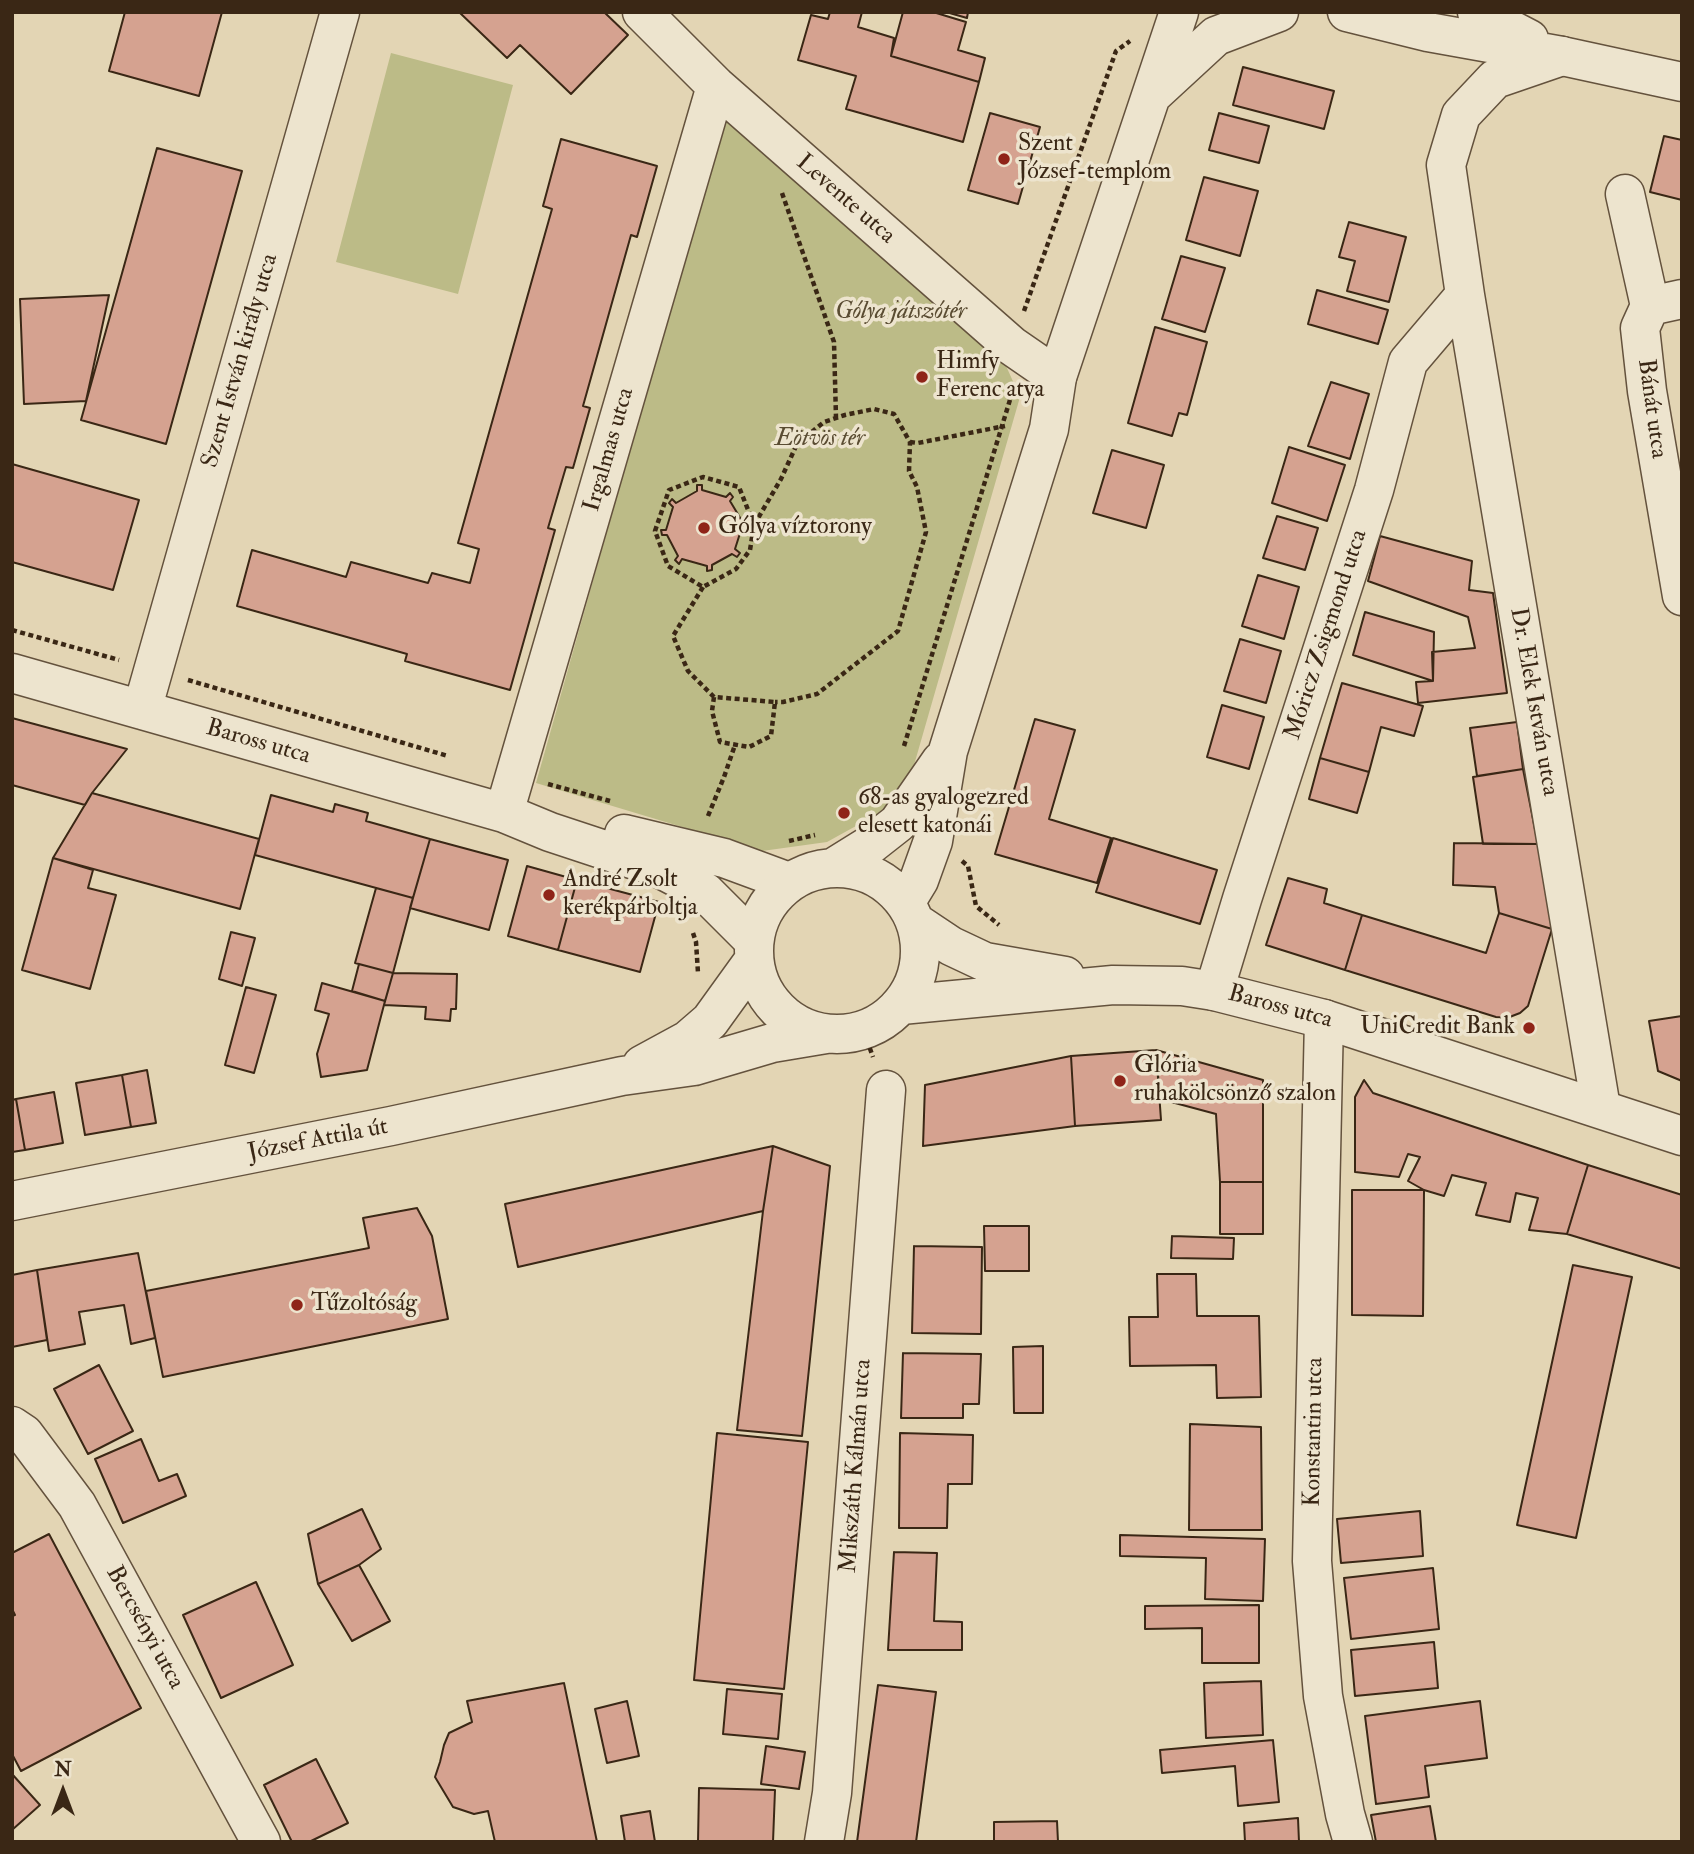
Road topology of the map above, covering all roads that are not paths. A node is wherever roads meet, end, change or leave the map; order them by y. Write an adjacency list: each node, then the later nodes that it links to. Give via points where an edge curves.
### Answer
1 (340, 12): 17 (street, Szent István király utca)
2 (1178, 12): 10 (street)
3 (1279, 12): 10 (street, via 1216,36)
4 (1347, 12): 7 (street, via 1428,33)
5 (1477, 12): 7 (street)
6 (644, 13): 9 (street, Levente utca)
7 (1562, 56): 8 (street); 12 (street, Dr. Elek István utca, via 1495,79 1461,115 1446,165)
8 (1682, 82)
9 (716, 86): 14 (street, Levente utca, via 1012,346); 19 (street, Irgalmas utca)
10 (1148, 99): 14 (street)
11 (1625, 194): 13 (street, Bánát utca)
12 (1465, 295): 25 (street, Móricz Zsigmond utca, via 1408,362 1374,490); 31 (street, Dr. Elek István utca)
13 (1666, 302): 15 (street, Bánát utca, via 1640,328)
14 (1058, 377): 18 (street, via 1049,429)
15 (1682, 596)
16 (12, 673): 17 (street, Baross utca)
17 (142, 710): 19 (street, Baross utca)
18 (948, 751): 20 (street, via 898,823); 22 (street, via 933,841)
19 (504, 813): 21 (street, Baross utca, via 555,818 724,858); 23 (street, Baross utca, via 659,868 705,892)
20 (833, 868): 21 (street); 22 (street, via 866,873 894,890)
21 (789, 882): 23 (street, via 766,906)
22 (910, 912): 24 (street, Baross utca, via 951,946 985,962); 26 (street, via 920,956 911,990)
23 (754, 950): 28 (street, via 765,995 791,1021); 29 (street, József Attila út, via 710,1021 688,1040)
24 (1113, 985): 25 (street, Baross utca); 26 (street, Baross utca)
25 (1214, 991): 27 (street, Baross utca)
26 (901, 1004): 28 (street, via 884,1020 863,1030)
27 (1324, 1019): 31 (street, Baross utca); 37 (street, Konstantin utca, via 1312,1561 1323,1696)
28 (826, 1034): 29 (street, József Attila út, via 772,1043 694,1066)
29 (622, 1076): 33 (street, József Attila út)
30 (886, 1090): 36 (street, Mikszáth Kálmán utca, via 832,1793)
31 (1601, 1108): 32 (street, Baross utca)
32 (1682, 1136)
33 (12, 1201)
34 (12, 1426): 35 (street, Bercsényi utca, via 24,1434 77,1505)
35 (249, 1837)
36 (824, 1842)
37 (1353, 1842)

